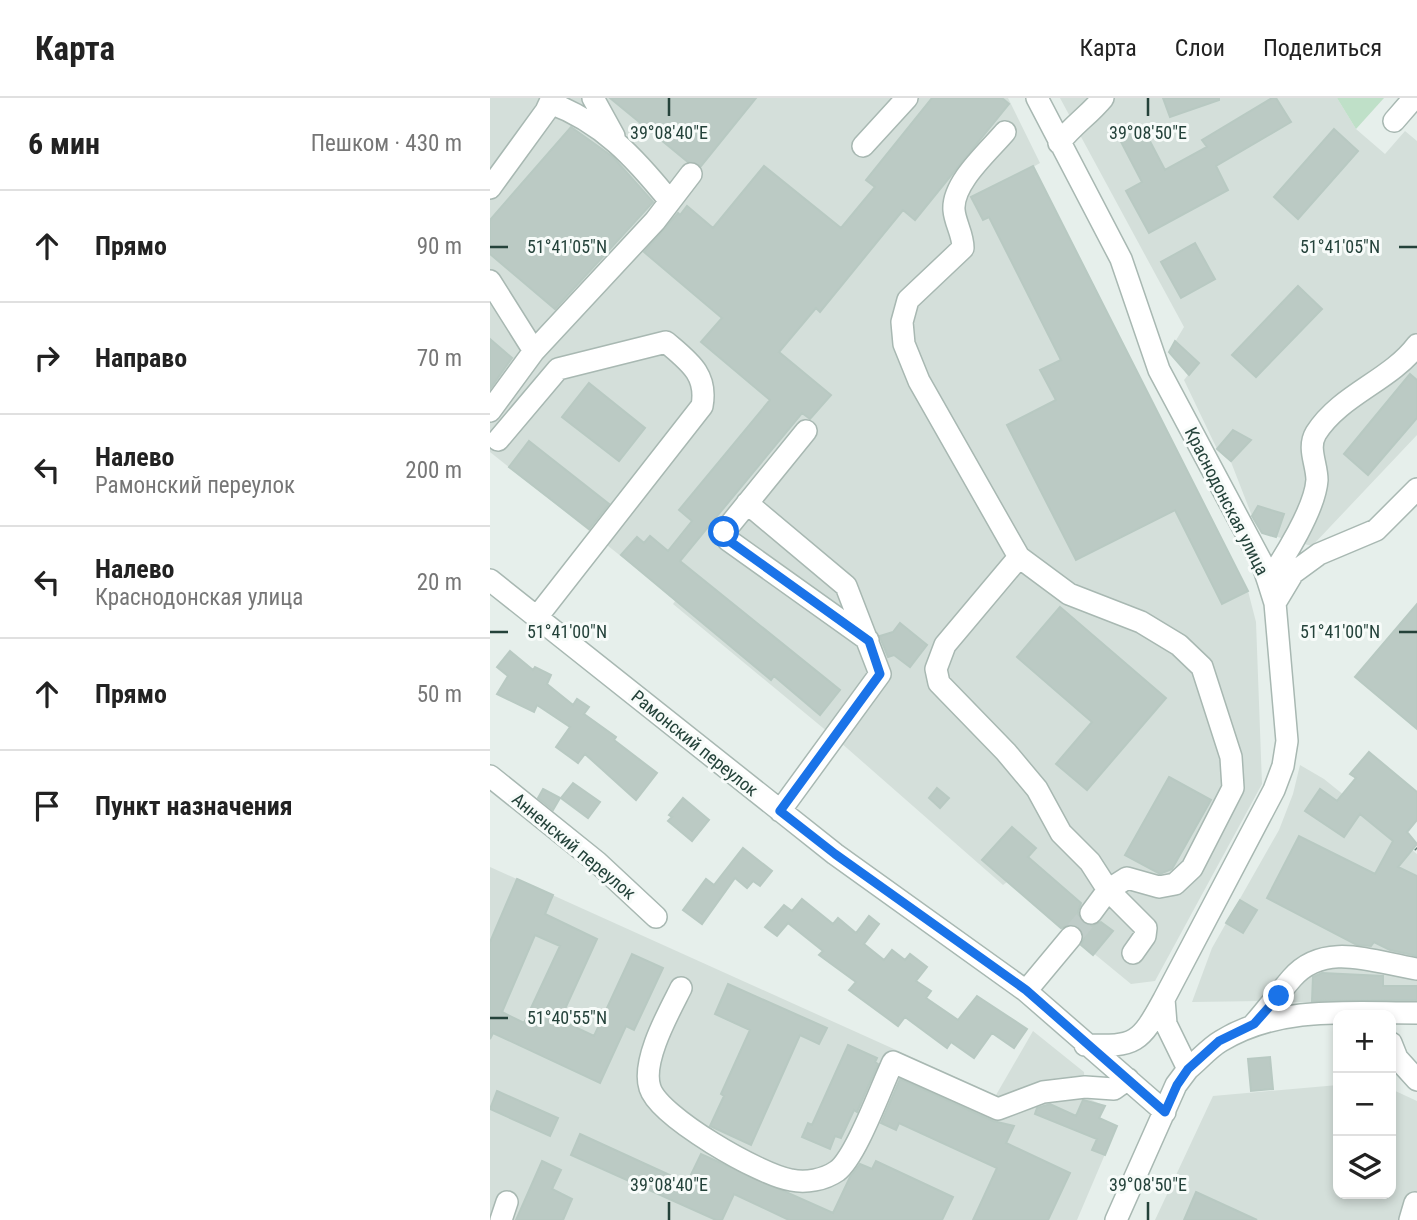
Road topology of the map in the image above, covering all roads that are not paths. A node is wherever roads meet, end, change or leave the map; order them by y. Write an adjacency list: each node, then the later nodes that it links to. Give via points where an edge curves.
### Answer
1 (593, 98): 9 (street)
2 (907, 98): 11 (street)
3 (1037, 98): 10 (street, Краснодонская улица)
4 (1104, 98): 10 (street, via 1073,124)
5 (1414, 98): 7 (street)
6 (551, 101): 9 (street); 13 (street)
7 (1394, 121)
8 (1005, 132): 25 (street, via 954,198 963,248 908,300 902,321 904,344 919,382)
9 (616, 140): 14 (street)
10 (1059, 143): 27 (street, Краснодонская улица, via 1121,259 1159,370)
11 (863, 146)
12 (691, 174): 14 (street)
13 (490, 188)
14 (669, 200): 17 (street, via 655,221)
15 (490, 281): 17 (street)
16 (1417, 345): 27 (street, via 1331,413 1314,436 1317,480 1294,541)
17 (534, 351): 18 (street)
18 (490, 411)
19 (806, 431): 22 (street)
20 (498, 440): 29 (street, via 558,369 666,342 696,368 705,391 702,407)
21 (1417, 489): 24 (street)
22 (747, 503): 30 (street, via 846,586); 30 (street, via 724,532 728,540)
23 (1417, 509): 24 (street)
24 (1376, 530): 28 (street, via 1319,554 1293,573)
25 (1019, 557): 33 (street, via 945,645 937,676 950,696 1037,789 1061,834 1090,862); 33 (street, via 1069,594 1141,622 1179,645 1202,667 1231,757 1233,789 1192,868 1175,884 1159,887 1127,878)
26 (490, 580): 29 (street, Рамонский переулок)
27 (1268, 581): 28 (street, Краснодонская улица)
28 (1275, 603): 41 (street, Краснодонская улица, via 1287,741 1283,766 1275,790)
29 (537, 617): 32 (street, Рамонский переулок)
30 (869, 641): 32 (street, via 880,674)
31 (490, 776): 35 (street, Анненский переулок, via 597,862)
32 (780, 811): 40 (street, Рамонский переулок)
33 (1108, 890): 34 (street); 37 (street, via 1146,928)
34 (1091, 913)
35 (656, 917)
36 (1071, 937): 40 (street)
37 (1133, 953)
38 (1417, 969): 45 (street, via 1361,957 1335,956 1311,963 1293,976)
39 (681, 988): 49 (street, via 656,1036 649,1085 656,1101 703,1140 788,1180 818,1180 845,1164 893,1062 998,1109 1043,1092 1114,1088)
40 (1026, 990): 46 (street, Рамонский переулок)
41 (1164, 999): 46 (street, Краснодонская улица, via 1146,1032 1132,1042); 48 (street, via 1166,1024)
42 (1417, 1013): 44 (street)
43 (1333, 1014): 45 (street, via 1298,1014)
44 (1396, 1014)
45 (1254, 1024): 48 (street, via 1219,1041)
46 (1085, 1045): 49 (street, Рамонский переулок)
47 (1396, 1056): 50 (street)
48 (1188, 1069): 51 (street)
49 (1128, 1079): 51 (street, Рамонский переулок)
50 (1417, 1080)
51 (1165, 1112): 52 (street)
52 (1116, 1220)

